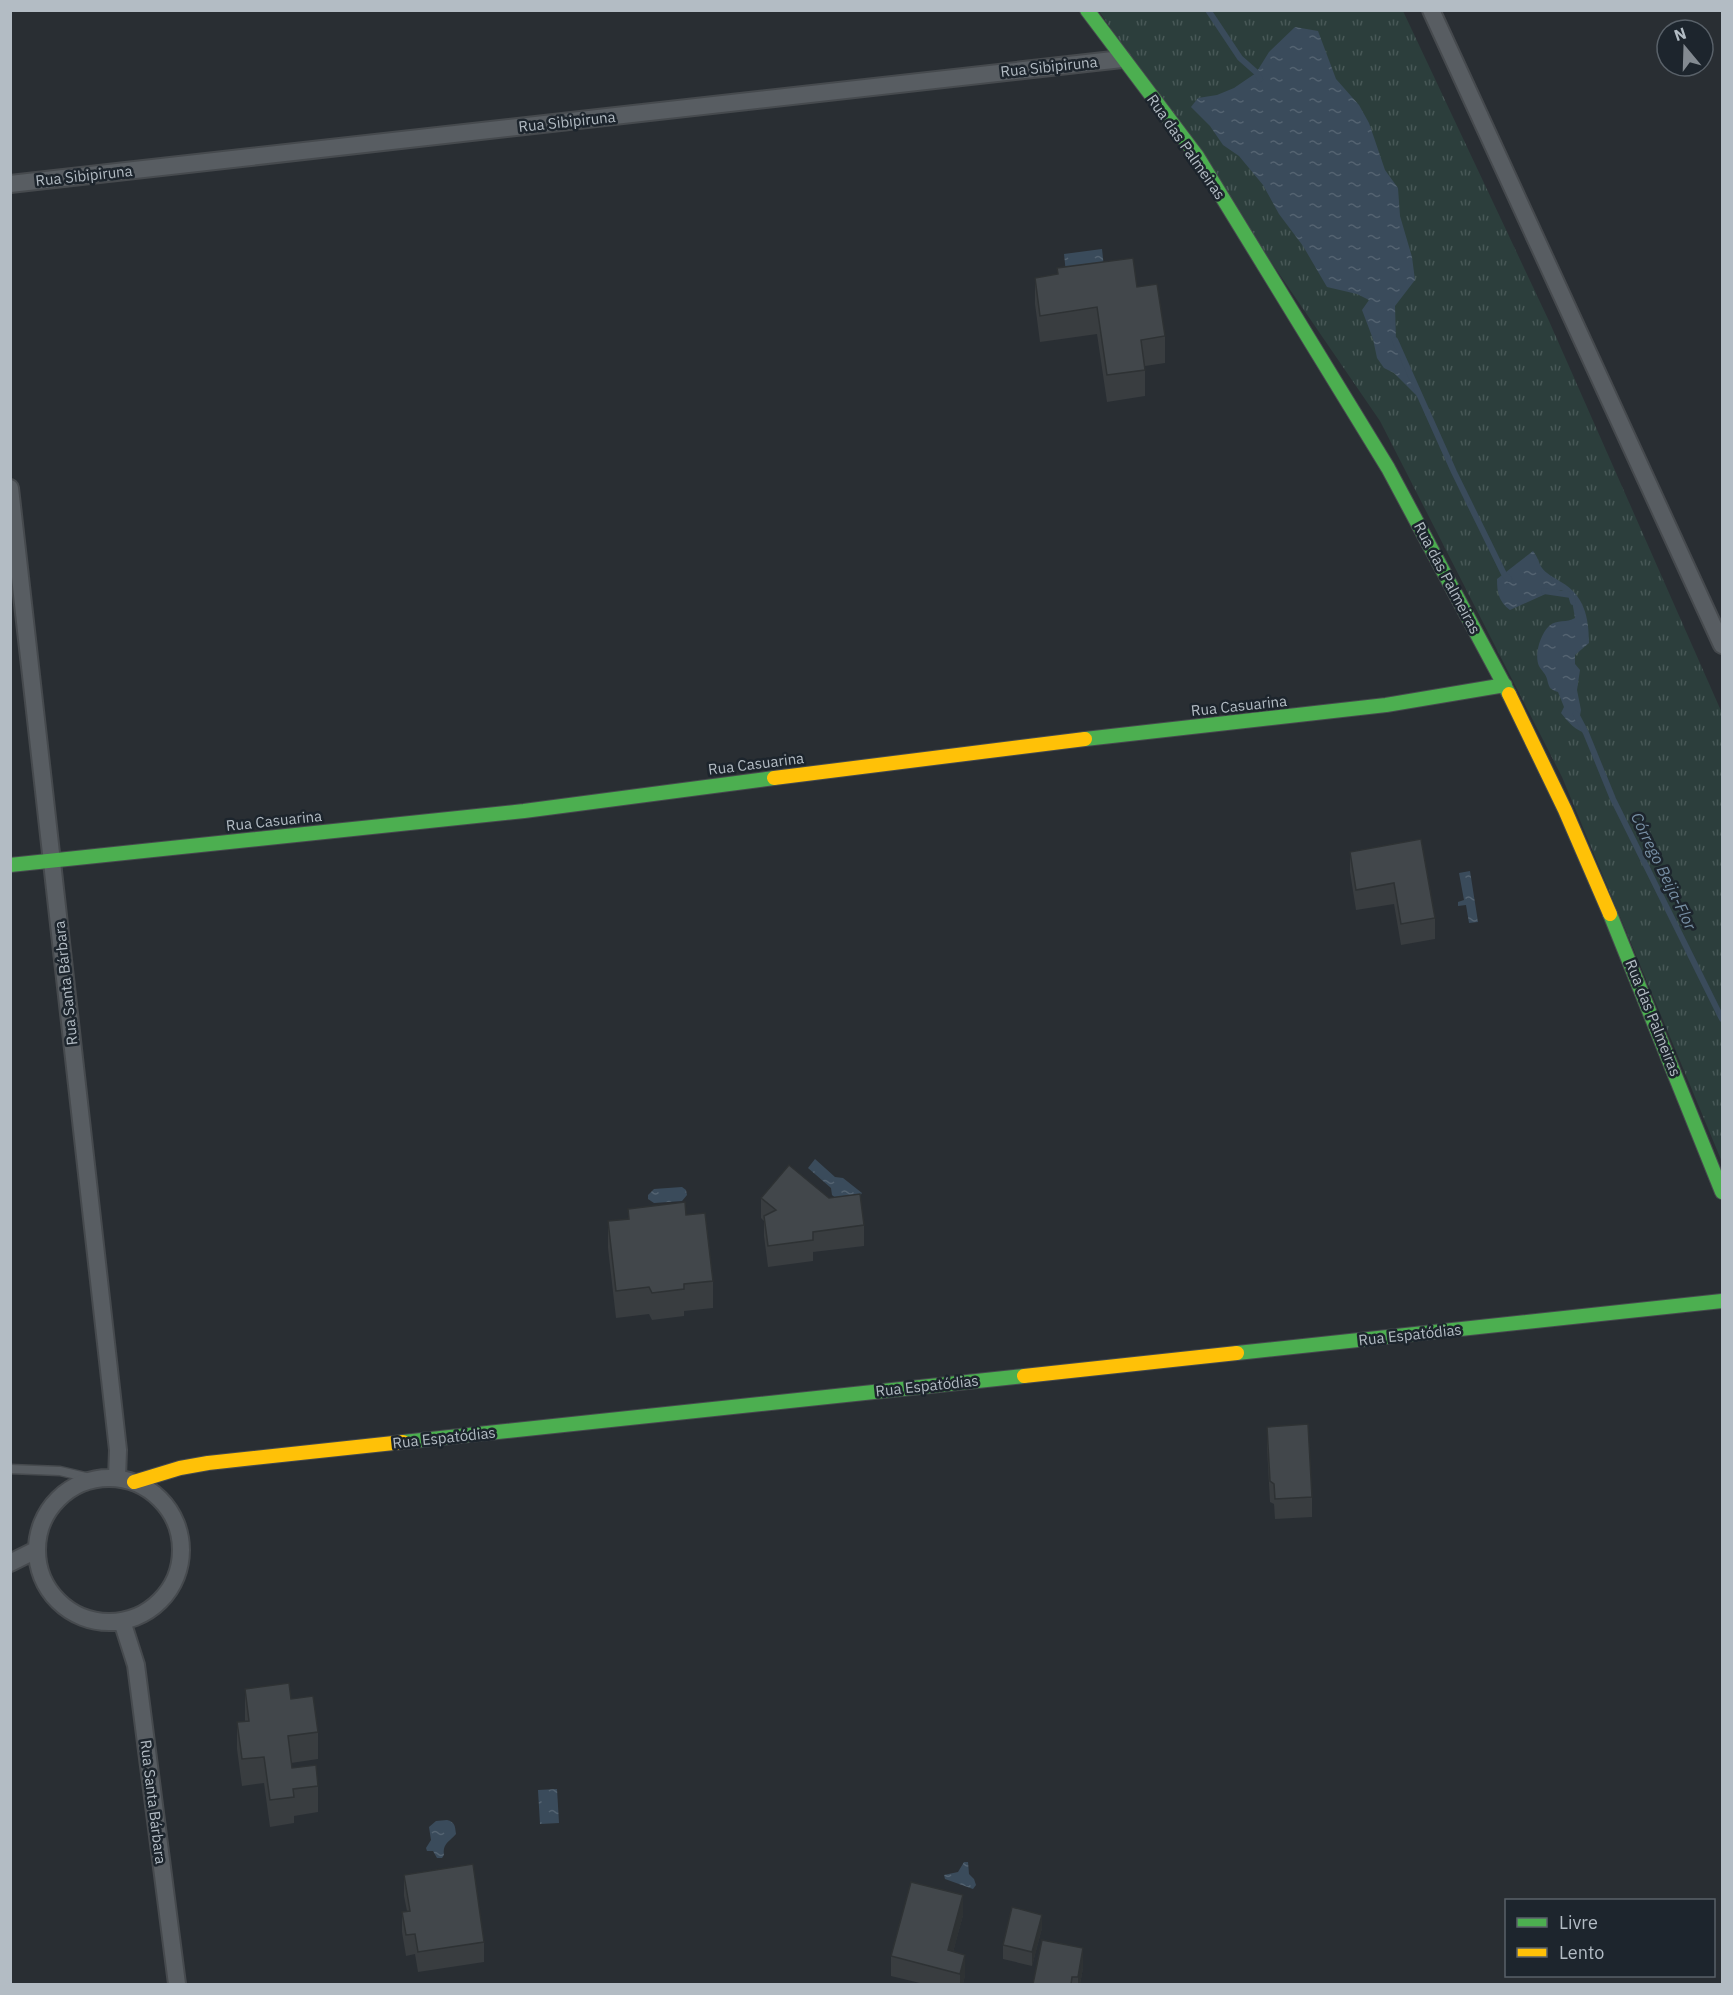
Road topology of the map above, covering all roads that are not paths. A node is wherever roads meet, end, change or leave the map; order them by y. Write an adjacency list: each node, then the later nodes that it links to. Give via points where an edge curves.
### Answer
1 (1087, 10): 3 (street, Rua das Palmeiras)
2 (1431, 10): 6 (street)
3 (1122, 59): 4 (street, Rua Sibipiruna); 7 (street, Rua das Palmeiras, via 1197,156 1308,337 1388,468)
4 (10, 184)
5 (10, 488): 8 (street, Rua Santa Bárbara)
6 (1722, 645)
7 (1505, 685): 8 (street, Rua Casuarina, via 1386,705 1014,747 524,812); 10 (street, Rua das Palmeiras, via 1630,960)
8 (52, 860): 9 (street, Rua Casuarina); 13 (street, Rua Santa Bárbara, via 118,1450)
9 (10, 865)
10 (1722, 1192)
11 (1722, 1301): 15 (street, Rua Espatódias, via 208,1463)
12 (10, 1469): 14 (lane, via 60,1471)
13 (117, 1478): 14 (street); 15 (street)
14 (94, 1479): 16 (street, via 73,1487 56,1501 43,1519)
15 (134, 1482): 18 (street, via 154,1493 170,1511 179,1532 181,1555 176,1578 163,1598 144,1613)
16 (34, 1551): 17 (street); 18 (street, via 45,1585 59,1603 99,1622)
17 (10, 1563)
18 (122, 1621): 19 (street, Rua Santa Bárbara, via 136,1665)
19 (177, 1984)

